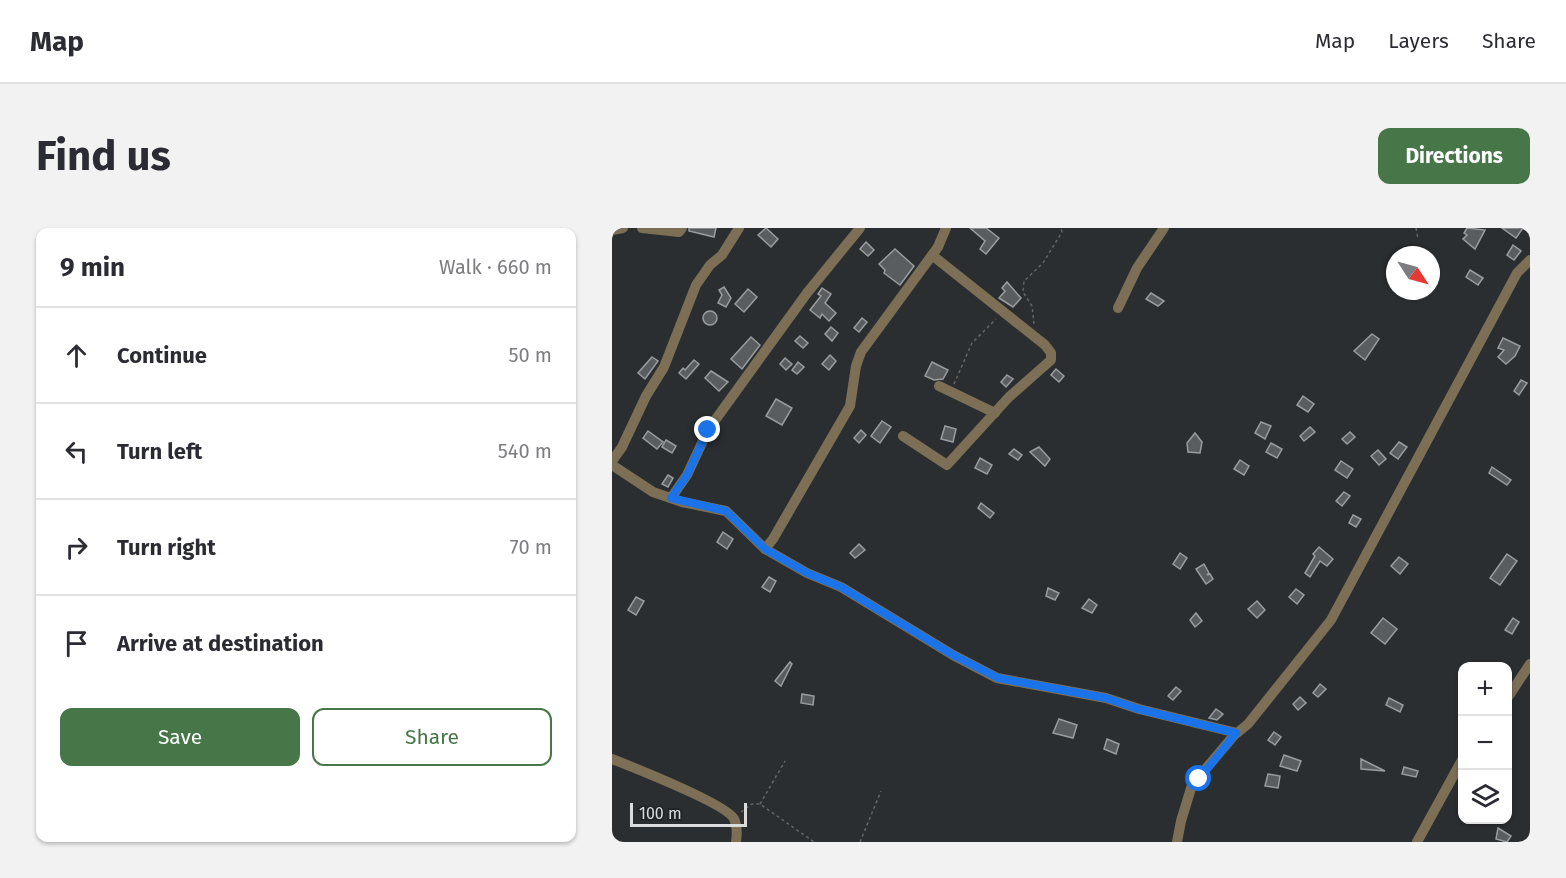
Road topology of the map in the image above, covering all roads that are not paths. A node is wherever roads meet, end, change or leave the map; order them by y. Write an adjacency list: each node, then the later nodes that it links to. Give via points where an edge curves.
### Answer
1 (623, 228): 8 (street)
2 (642, 228): 3 (street, via 679,232)
3 (682, 228)
4 (739, 228): 15 (street, via 696,285 664,367)
5 (860, 228): 17 (street, via 807,293 708,430 687,475)
6 (946, 228): 9 (street)
7 (1164, 228): 11 (street, via 1137,268)
8 (612, 230)
9 (932, 255): 13 (street, via 1051,353 1051,360); 18 (street, via 861,352 850,406)
10 (1530, 260): 21 (street, via 1517,273 1331,620 1248,724)
11 (1119, 308)
12 (939, 386): 13 (street)
13 (995, 413): 14 (street, via 947,465)
14 (903, 436)
15 (612, 460)
16 (612, 465): 17 (street, via 653,492)
17 (671, 498): 18 (street, via 726,511)
18 (765, 549): 21 (street, via 841,587 998,678 1106,698)
19 (1530, 664): 20 (street)
20 (1512, 691)
21 (1236, 733): 25 (street, via 1192,785)
22 (612, 759): 24 (street, via 731,814)
23 (1458, 767): 26 (street)
24 (736, 842)
25 (1178, 842)
26 (1417, 842)

